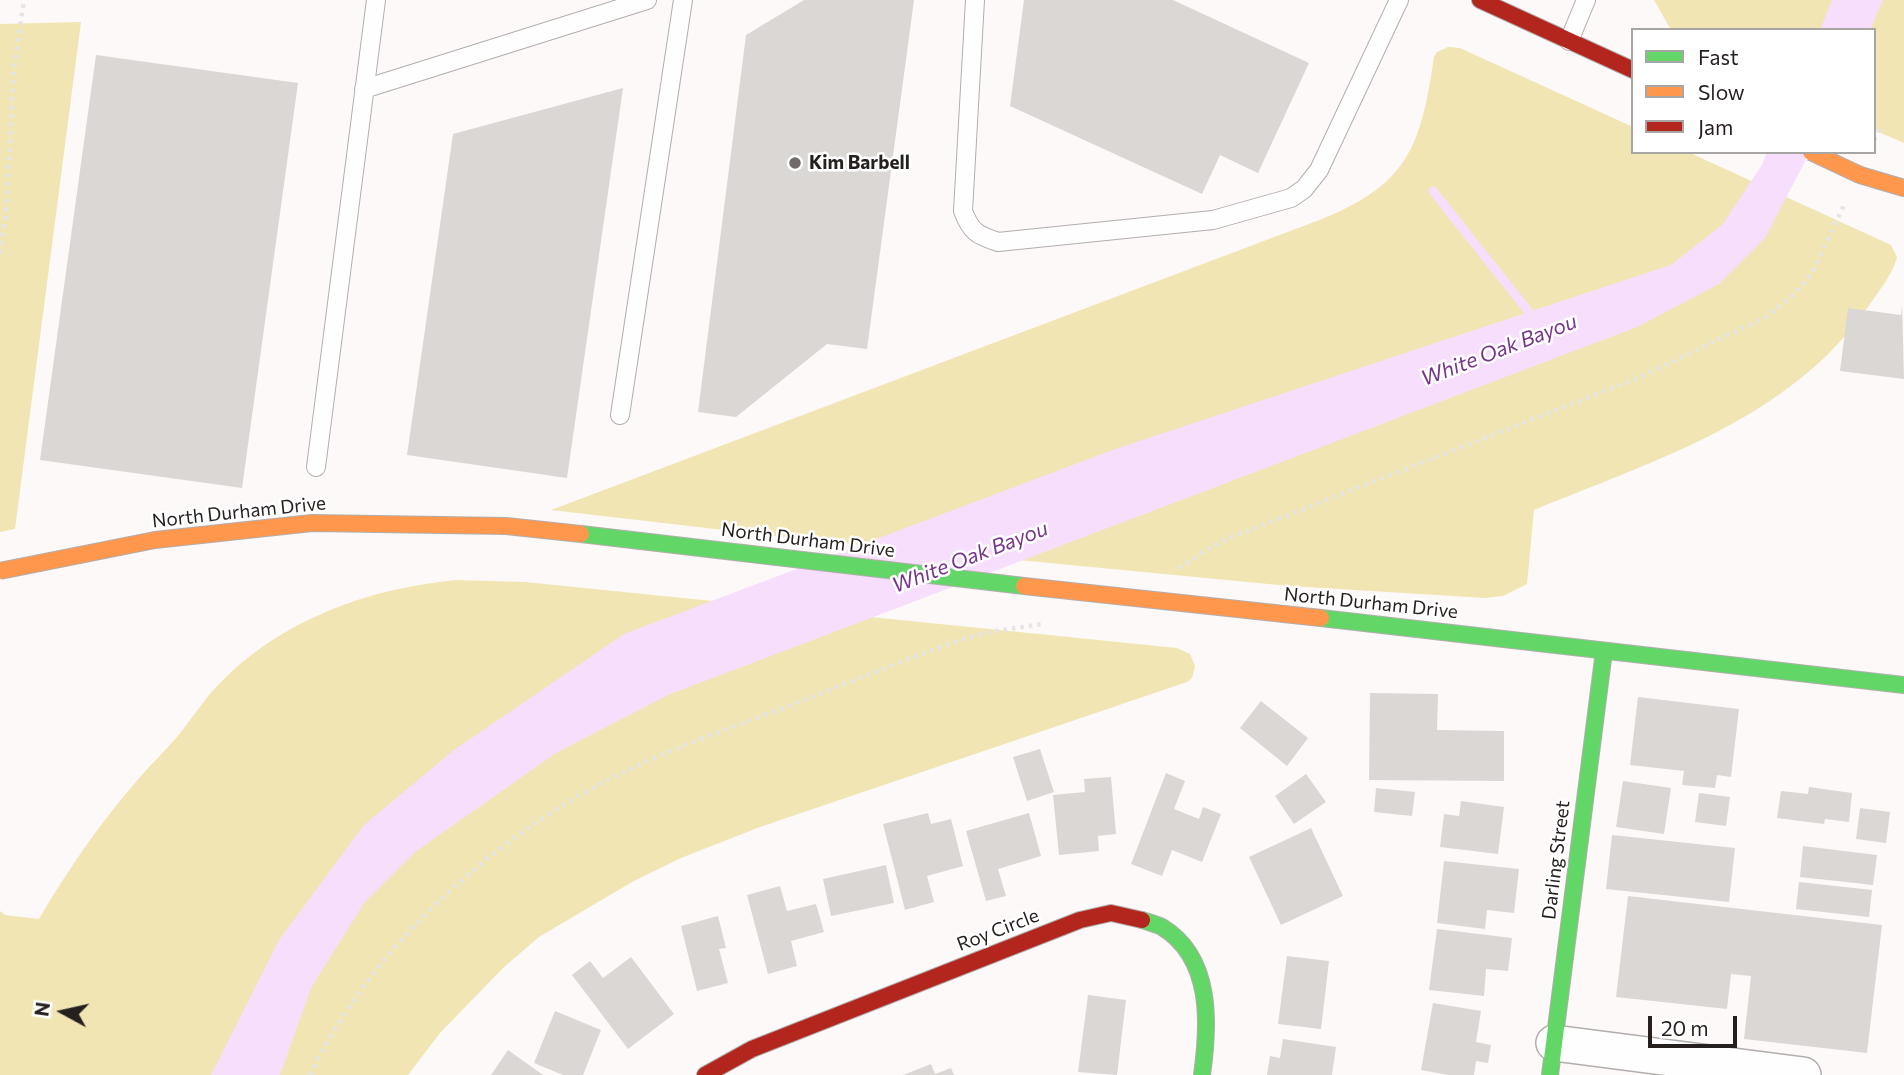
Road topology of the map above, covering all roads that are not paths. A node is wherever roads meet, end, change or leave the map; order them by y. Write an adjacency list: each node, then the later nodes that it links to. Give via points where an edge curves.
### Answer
1 (376, 0): 10 (lane)
2 (648, 0): 10 (lane)
3 (683, 0): 13 (lane)
4 (975, 0): 5 (lane, via 963,211 969,227 998,242 1213,220 1291,198 1319,170)
5 (1399, 0)
6 (1480, 0): 8 (main road)
7 (1586, 0): 8 (lane)
8 (1569, 41): 9 (main road)
9 (1631, 69)
10 (364, 89): 14 (lane)
11 (1815, 154): 12 (main road, bridge, via 1860,175)
12 (1904, 188)
13 (620, 415)
14 (316, 467)
15 (0, 571): 16 (main road, North Durham Drive, bridge, via 155,540 312,523 506,526)
16 (1604, 651): 17 (main road, North Durham Drive); 18 (main road, Darling Street)
17 (1904, 685)
18 (1552, 1059): 21 (street)
19 (705, 1075): 20 (main road, Roy Circle, via 752,1049 1080,920 1111,913 1161,928 1182,945 1194,964 1205,992 1207,1037)
20 (1202, 1075)
21 (1803, 1075)

